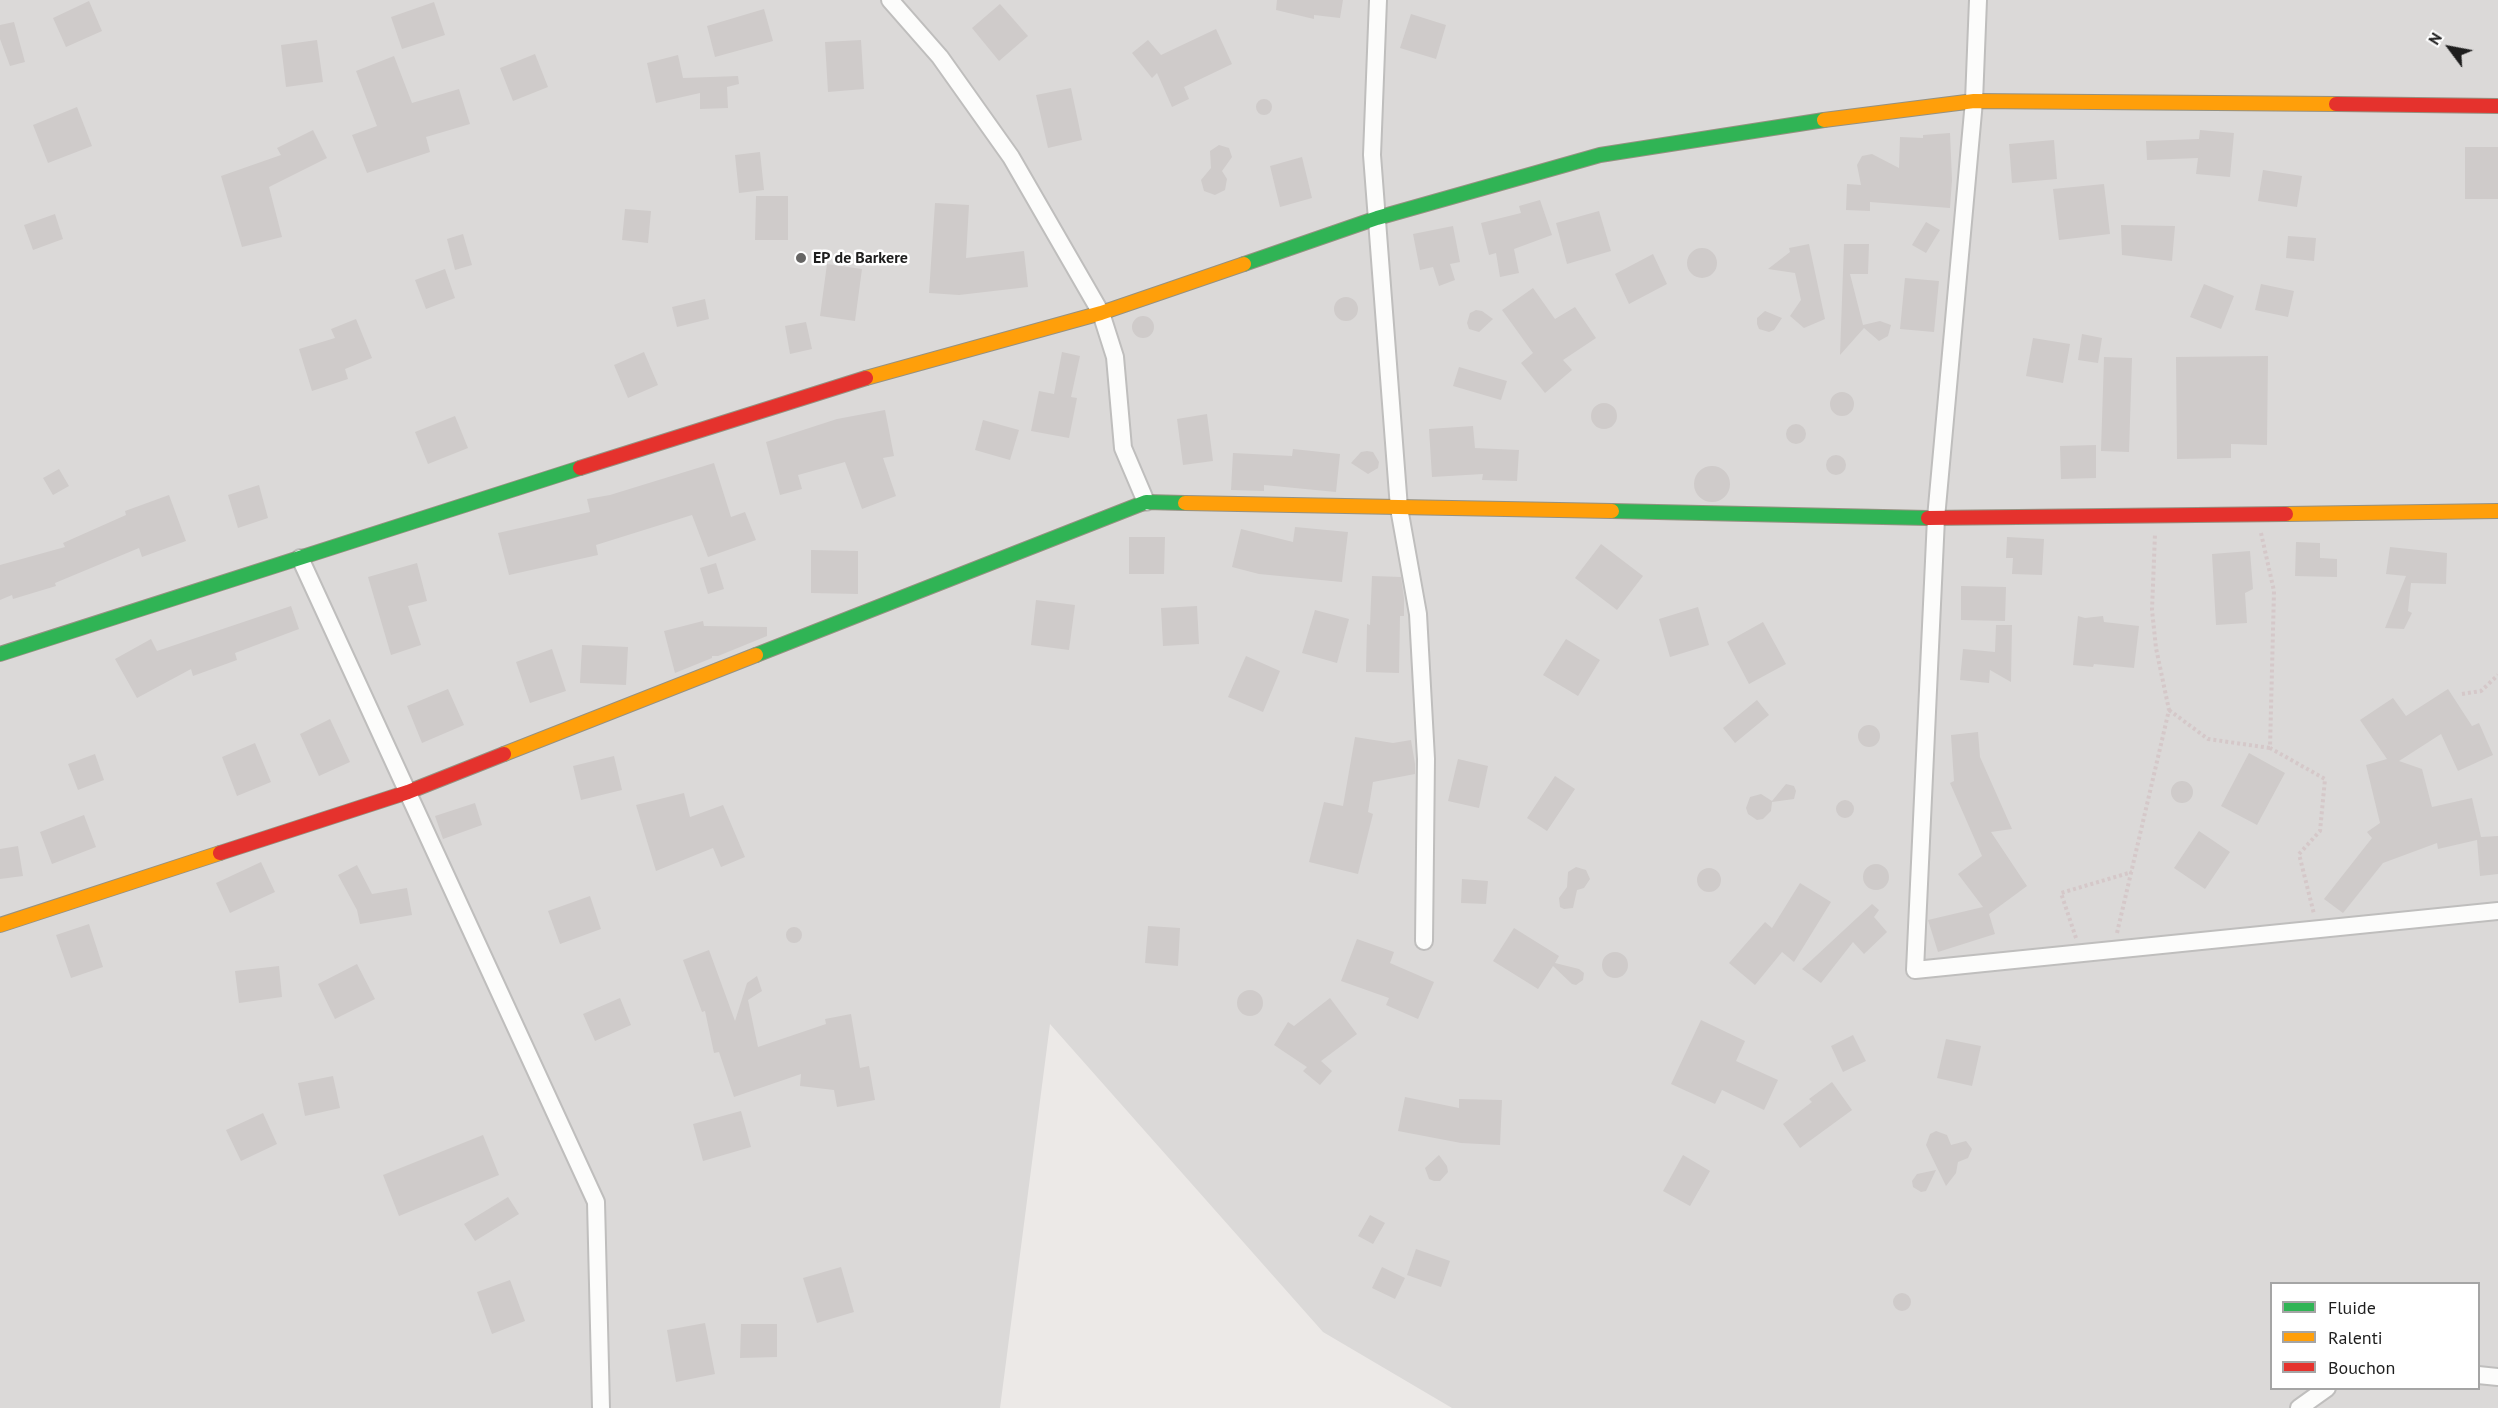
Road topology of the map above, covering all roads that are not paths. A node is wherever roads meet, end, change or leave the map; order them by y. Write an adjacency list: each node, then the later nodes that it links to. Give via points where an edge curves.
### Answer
1 (890, 0): 7 (street, via 940,57 1011,157)
2 (1378, 0): 6 (street, via 1372,155)
3 (1978, 0): 4 (street)
4 (1974, 101): 5 (main road); 6 (main road, via 1866,113 1600,155); 11 (street)
5 (2498, 106)
6 (1377, 218): 7 (main road); 9 (street)
7 (1101, 314): 8 (street, via 1115,357 1123,448); 12 (main road, via 802,396)
8 (1146, 502): 9 (main road); 14 (main road)
9 (1399, 508): 11 (main road); 17 (street, via 1418,614 1426,759)
10 (2498, 512): 11 (main road)
11 (1936, 518): 15 (street, via 1915,970)
12 (300, 558): 13 (main road); 14 (street)
13 (0, 654)
14 (408, 792): 16 (main road); 21 (street, via 596,1202)
15 (2498, 911)
16 (0, 926)
17 (1424, 941)
18 (2480, 1375): 19 (street)
19 (2498, 1377)
20 (2326, 1390): 22 (street)
21 (601, 1408)
22 (2299, 1408)

